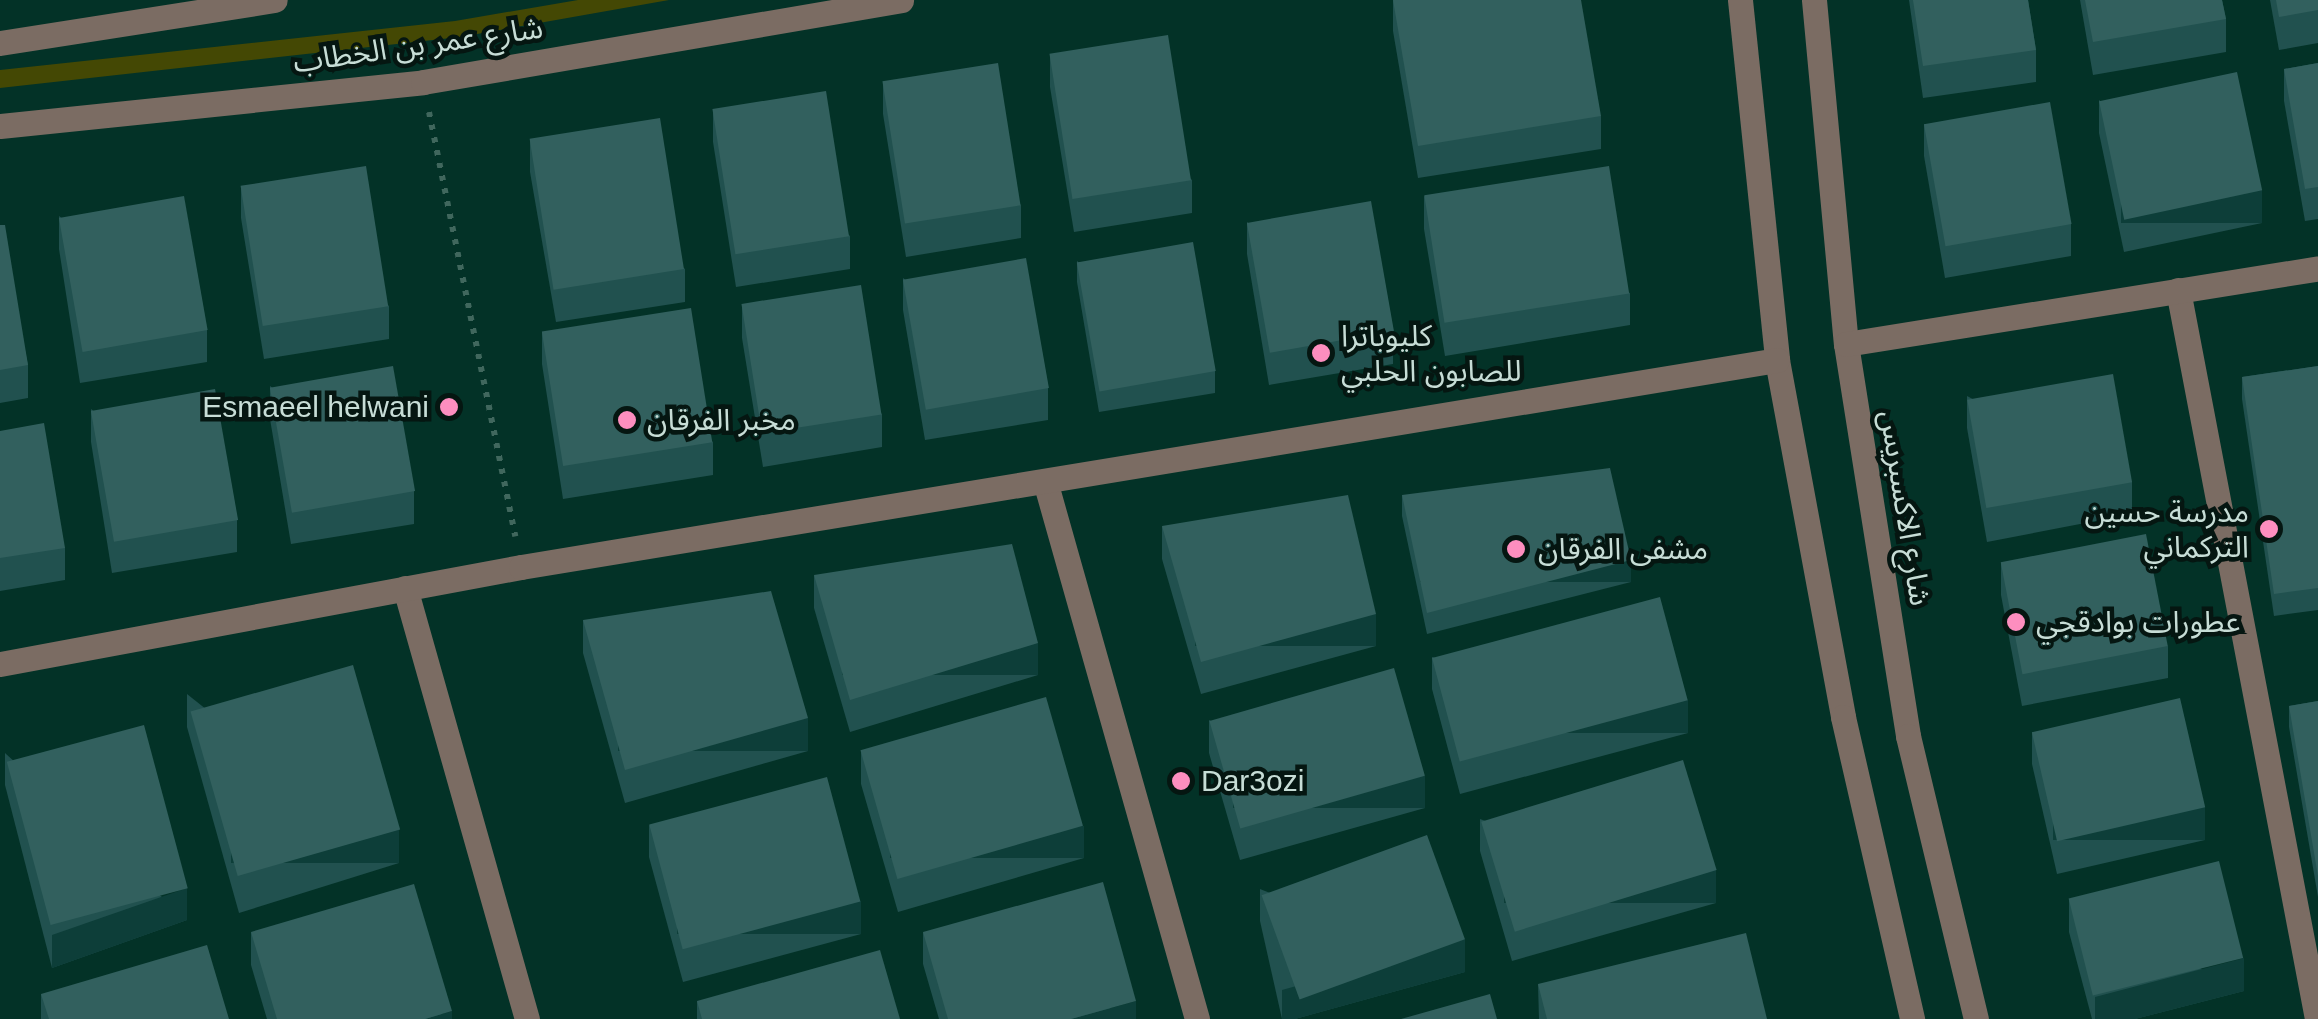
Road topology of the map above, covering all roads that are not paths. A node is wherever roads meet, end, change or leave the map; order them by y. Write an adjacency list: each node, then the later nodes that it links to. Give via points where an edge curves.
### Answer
1 (275, 0): 5 (street)
2 (901, 0): 6 (street, شارع عمر بن الخطاب, via 423,82)
3 (1740, 0): 10 (street)
4 (1814, 0): 9 (street, شارع الاكسبريس)
5 (0, 43)
6 (0, 126)
7 (2318, 268): 8 (street)
8 (2178, 290): 9 (street); 18 (street)
9 (1846, 344): 17 (street, شارع الاكسبريس, via 1908,736)
10 (1778, 360): 11 (street); 16 (street, via 1843,716)
11 (1045, 481): 12 (street); 15 (street)
12 (405, 588): 13 (street); 14 (street)
13 (0, 664)
14 (527, 1019)
15 (1197, 1019)
16 (1912, 1019)
17 (1976, 1019)
18 (2316, 1019)

